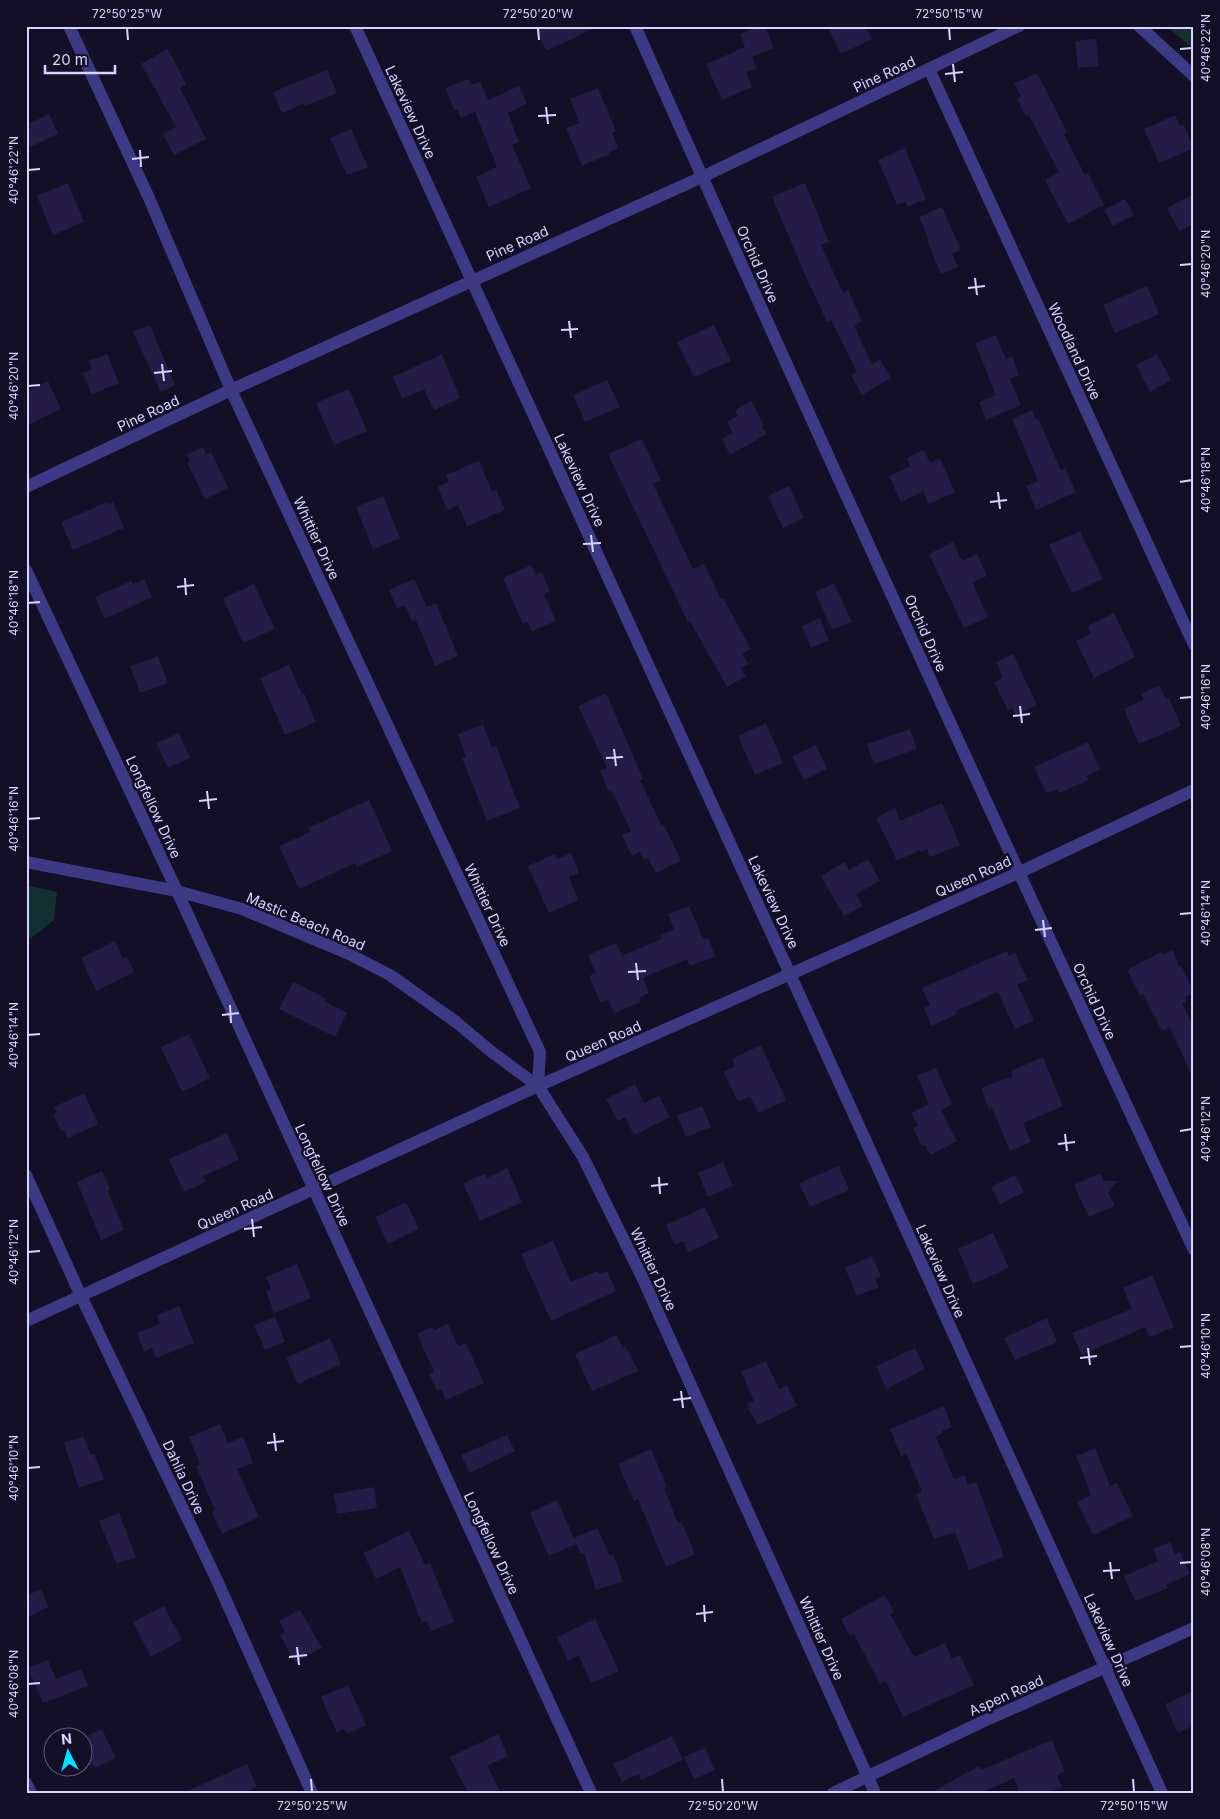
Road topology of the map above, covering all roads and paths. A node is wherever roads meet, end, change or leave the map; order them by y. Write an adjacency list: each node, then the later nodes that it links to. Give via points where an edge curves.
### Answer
1 (69, 26): 10 (street, Whittier Drive, via 149,198)
2 (355, 26): 9 (street, Lakeview Drive)
3 (635, 26): 8 (street, Orchid Drive)
4 (1019, 26): 6 (street, Pine Road)
5 (1138, 26): 7 (street)
6 (929, 70): 8 (street, Pine Road); 13 (street, Woodland Drive)
7 (1194, 76)
8 (702, 177): 9 (street, Pine Road); 16 (street, Orchid Drive)
9 (472, 280): 10 (street, Pine Road); 18 (street, Lakeview Drive)
10 (231, 390): 11 (street, Pine Road); 19 (street, Whittier Drive, via 540,1052)
11 (26, 487)
12 (26, 570): 17 (street, Longfellow Drive)
13 (1194, 645)
14 (1194, 790): 16 (street, Queen Road)
15 (26, 862): 17 (street, Mastic Beach Road)
16 (1018, 873): 18 (street, Queen Road); 22 (street, Orchid Drive)
17 (176, 891): 19 (street, Mastic Beach Road, via 242,909 390,975); 21 (street, Longfellow Drive)
18 (790, 974): 19 (street, Queen Road); 26 (street, Lakeview Drive)
19 (538, 1086): 21 (street, Queen Road); 27 (street, Whittier Drive, via 583,1157 642,1277)
20 (26, 1175): 23 (street, Dahlia Drive)
21 (314, 1190): 23 (street, Queen Road); 31 (street, Longfellow Drive)
22 (1194, 1250)
23 (81, 1296): 24 (street, Queen Road); 30 (street, Dahlia Drive, via 215,1576)
24 (26, 1321)
25 (1194, 1628): 26 (street, Aspen Road)
26 (1105, 1668): 27 (street, Aspen Road); 34 (street, Lakeview Drive)
27 (868, 1777): 32 (street, Aspen Road); 33 (street, Whittier Drive)
28 (26, 1783): 29 (street)
29 (31, 1793)
30 (312, 1793)
31 (590, 1793)
32 (833, 1793)
33 (875, 1793)
34 (1162, 1793)

